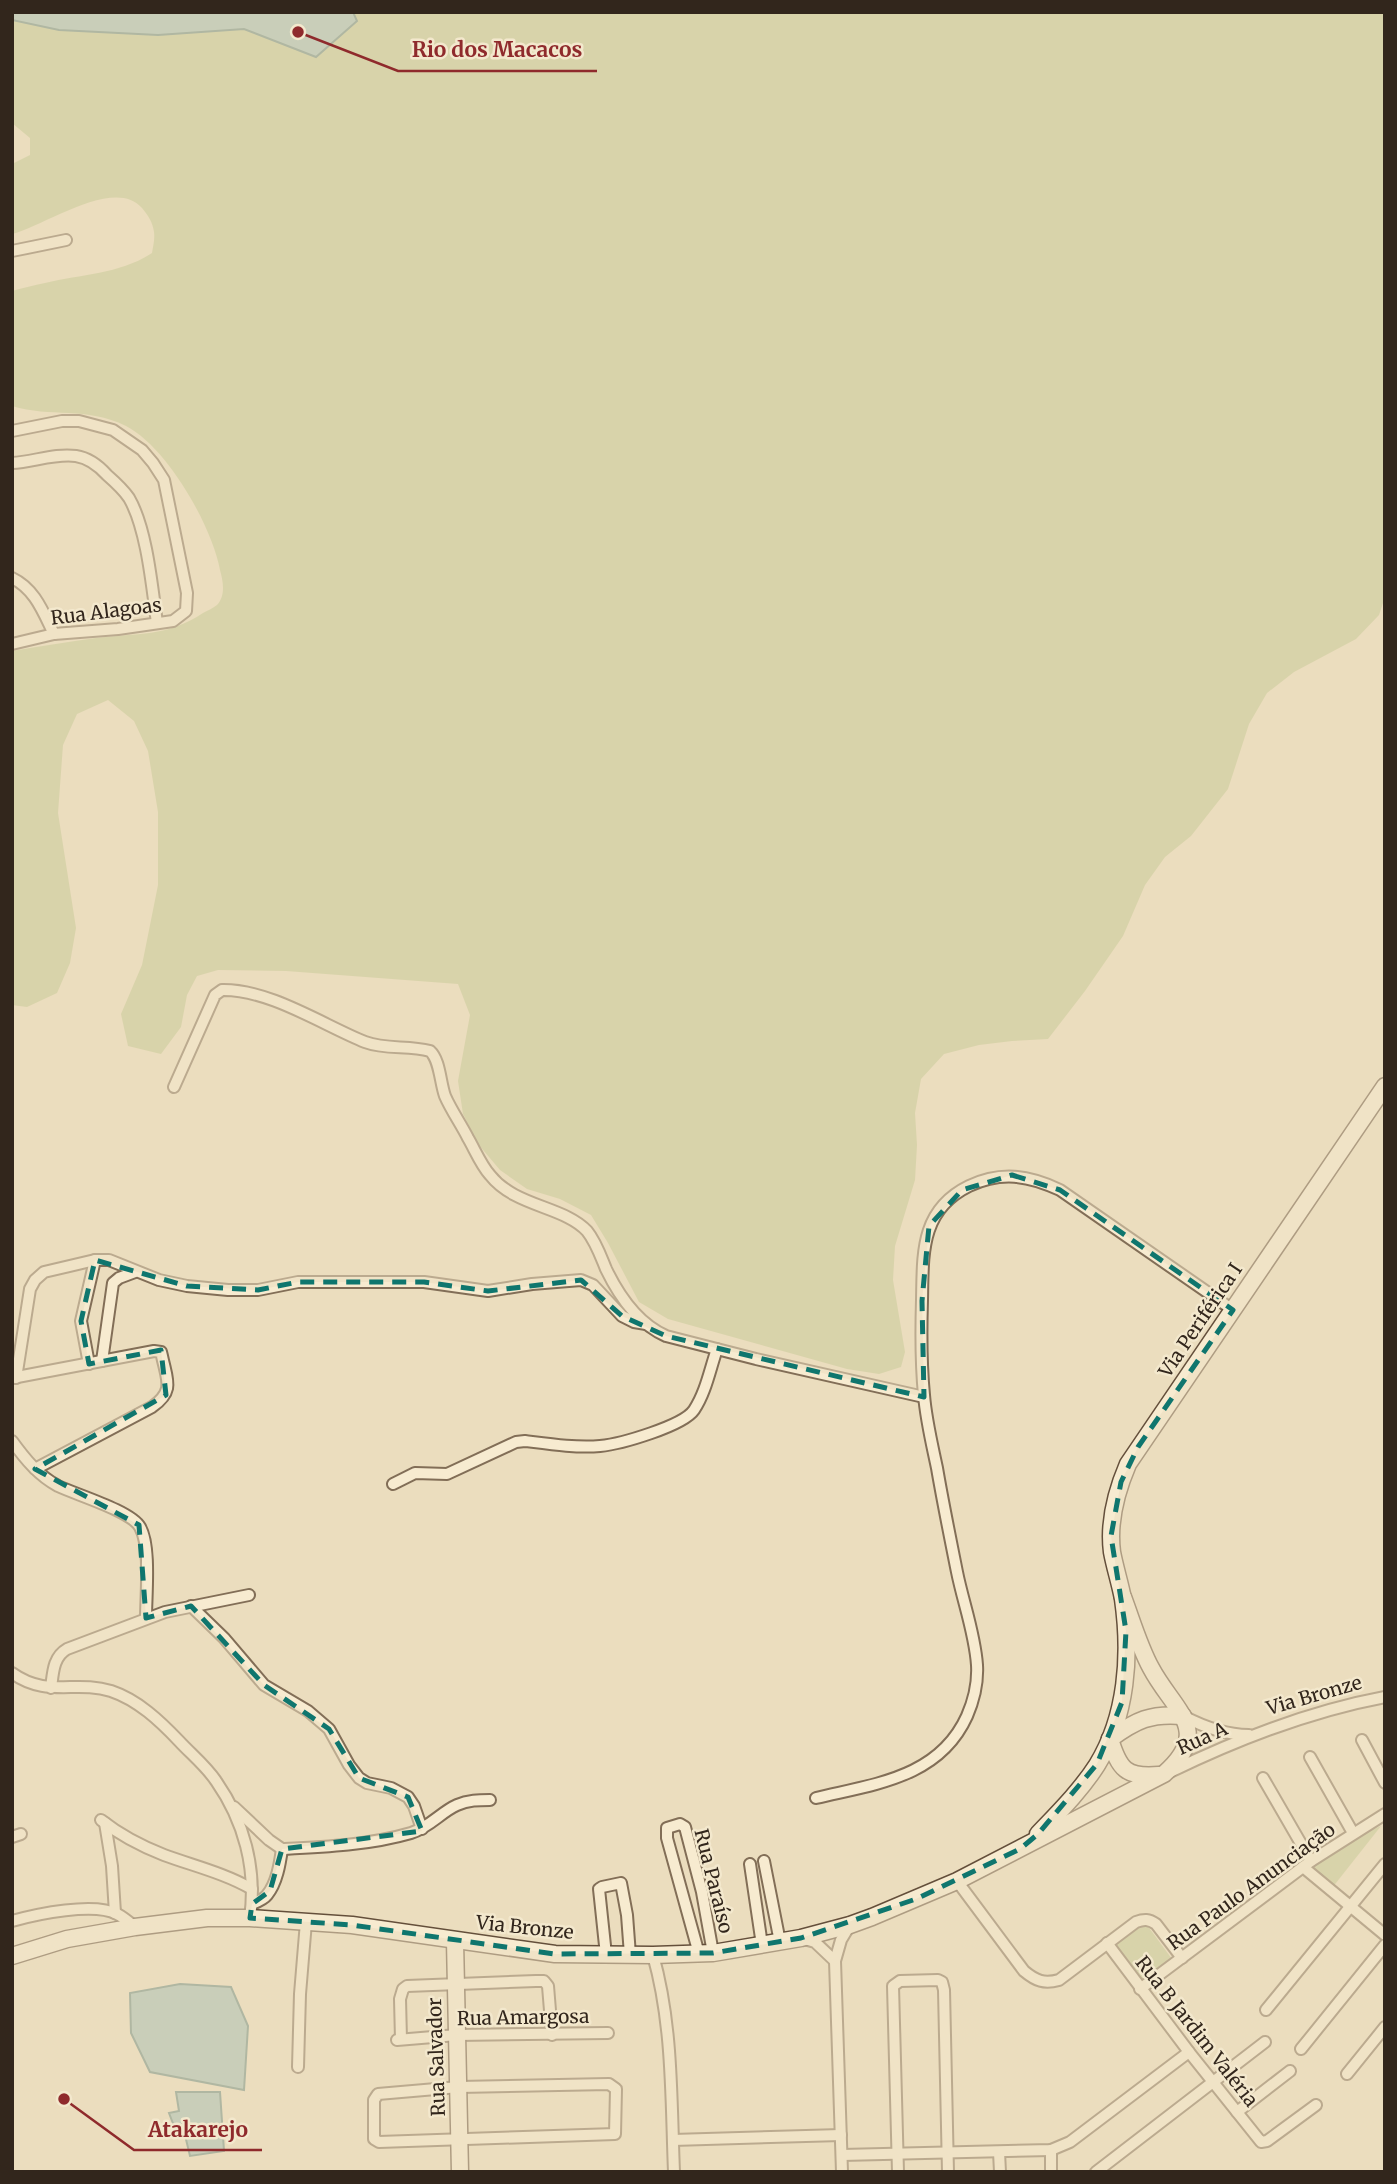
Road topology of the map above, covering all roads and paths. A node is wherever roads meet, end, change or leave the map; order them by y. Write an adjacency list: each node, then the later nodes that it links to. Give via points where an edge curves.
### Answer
1 (65, 240): 2 (street)
2 (12, 251)
3 (12, 431): 6 (street, Rua Alagoas, via 61,421 99,425 142,450 153,463 164,480 187,593 182,616)
4 (12, 463): 6 (street, via 63,455 84,458 124,492 140,529)
5 (12, 578): 7 (street, via 32,593)
6 (157, 623): 7 (street, Rua Alagoas)
7 (54, 634): 8 (street, Rua Alagoas)
8 (12, 644)
9 (1385, 1086): 13 (main road, Via Periférica I)
10 (174, 1087): 14 (street, via 215,995 226,989 281,1003 367,1042 430,1051 445,1096 489,1175 502,1188 588,1232 618,1290)
11 (95, 1260): 12 (street, via 109,1260); 17 (street, via 81,1321); 18 (street, via 44,1272 35,1280)
12 (135, 1272): 14 (street, via 187,1286 248,1290 298,1282 424,1282 488,1291 581,1280 593,1285 622,1316); 16 (street, via 119,1278 111,1290)
13 (1233, 1310): 19 (street, via 1060,1190 1028,1177 995,1177 962,1190 938,1211 929,1226 922,1290); 24 (main road, Via Periférica I, via 1138,1447 1121,1482 1111,1536)
14 (647, 1324): 15 (street, via 666,1336)
15 (717, 1349): 19 (street); 22 (street, via 701,1397 681,1422 599,1446 516,1442 452,1473 415,1473)
16 (102, 1361): 17 (street); 21 (street, via 161,1352 167,1383 164,1399)
17 (89, 1364): 18 (street)
18 (14, 1378)
19 (924, 1397): 38 (street, via 977,1662 973,1699 951,1742 925,1765 886,1781)
20 (12, 1441): 21 (street)
21 (35, 1469): 26 (street, via 56,1485 139,1525 145,1542)
22 (393, 1484)
23 (249, 1595): 25 (street)
24 (1123, 1597): 30 (main road, via 1151,1668); 32 (main road, via 1125,1687)
25 (191, 1606): 26 (street); 42 (street, via 264,1685 329,1729 359,1778 408,1797)
26 (146, 1619): 28 (street, via 63,1651 56,1659)
27 (12, 1673): 28 (street)
28 (51, 1688): 40 (street, via 96,1688 136,1704 206,1769)
29 (1385, 1697): 31 (street, Via Bronze)
30 (1184, 1716): 31 (street, via 1228,1734); 32 (main road, via 1140,1719); 35 (main road, via 1187,1745)
31 (1255, 1734): 35 (street, Rua A)
32 (1110, 1739): 35 (main road, via 1125,1770 1140,1776); 45 (main road, via 1079,1790)
33 (1362, 1740): 37 (street)
34 (1310, 1757): 43 (street)
35 (1164, 1774): 45 (main road)
36 (1263, 1778): 48 (street)
37 (1385, 1783)
38 (816, 1798)
39 (490, 1800): 42 (street, via 456,1805)
40 (228, 1801): 44 (street); 51 (street, via 245,1839)
41 (1385, 1814): 43 (street, Rua Paulo Anunciação)
42 (422, 1829): 44 (street, via 376,1840)
43 (1353, 1833): 48 (street, Rua Paulo Anunciação)
44 (282, 1849): 53 (street, via 270,1891)
45 (1020, 1849): 50 (main road, Via Bronze)
46 (764, 1861): 62 (street)
47 (751, 1864): 64 (street)
48 (1307, 1864): 52 (street); 71 (street, Rua Paulo Anunciação)
49 (1385, 1864): 52 (street)
50 (957, 1881): 57 (main road, Via Bronze); 63 (street, via 1024,1971 1039,1981 1059,1980)
51 (252, 1889): 53 (street); 54 (street, via 140,1844 103,1822)
52 (1350, 1908): 59 (street); 75 (street)
53 (251, 1911): 56 (main road, Via Bronze); 58 (main road, Via Bronze)
54 (115, 1913): 55 (street, via 99,1909 52,1912); 58 (street)
55 (12, 1921)
56 (306, 1922): 61 (main road, Via Bronze); 83 (street)
57 (850, 1925): 60 (main road, Via Bronze); 72 (street)
58 (135, 1927): 67 (main road, Via Bronze)
59 (1385, 1935)
60 (801, 1938): 62 (main road, Via Bronze); 72 (street, via 815,1942)
61 (455, 1941): 68 (main road, Via Bronze, via 555,1954); 73 (main road, Rua Salvador)
62 (780, 1942): 64 (main road, Via Bronze)
63 (1107, 1943): 71 (street, via 1146,1919 1156,1924); 74 (street, Rua B Jardim Valéria)
64 (762, 1945): 66 (main road, Via Bronze)
65 (1385, 1945): 81 (street)
66 (706, 1954): 66 (street, Rua Paraíso, via 669,1846 666,1828 675,1825 685,1827 702,1892); 70 (main road, Via Bronze)
67 (12, 1955)
68 (606, 1955): 69 (main road, Via Bronze); 69 (street, via 599,1892 602,1887 620,1884)
69 (630, 1955): 70 (main road, Via Bronze)
70 (653, 1955): 92 (street, via 669,2053)
71 (1182, 1958): 74 (street, Rua Paulo Anunciação)
72 (835, 1961): 90 (street)
73 (455, 1984): 78 (main road, Rua Salvador); 78 (street, Rua Amargosa, via 417,1984 403,1989 399,2040); 79 (street, via 544,1981)
74 (1140, 1989): 82 (street, Rua B Jardim Valéria)
75 (1266, 2010)
76 (1385, 2027): 85 (street)
77 (608, 2033): 79 (street, Rua Amargosa)
78 (457, 2035): 79 (street, Rua Amargosa); 87 (main road, Rua Salvador)
79 (552, 2035)
80 (1265, 2042): 86 (street)
81 (1301, 2049)
82 (1189, 2052): 86 (street, Rua B Jardim Valéria); 93 (street, via 1070,2142)
83 (298, 2067)
84 (1290, 2071): 89 (street)
85 (1347, 2074)
86 (1213, 2082): 89 (street, Rua B Jardim Valéria); 105 (street)
87 (459, 2087): 91 (main road, Rua Salvador); 91 (street, via 376,2095 374,2140); 91 (street, via 609,2084 616,2089 615,2134)
88 (1316, 2105): 89 (street, Rua B Jardim Valéria, via 1267,2141 1259,2141)
89 (1237, 2112)
90 (841, 2135): 92 (street); 97 (street)
91 (460, 2140): 98 (main road, Rua Salvador)
92 (673, 2140): 99 (street)
93 (1051, 2150): 94 (street); 104 (street)
94 (999, 2152): 95 (street); 103 (street)
95 (948, 2153): 96 (street); 96 (street, via 944,1990 938,1980 921,1980 895,1983 892,1991); 102 (street)
96 (897, 2154): 97 (street); 101 (street)
97 (842, 2155): 100 (street)
98 (460, 2172)
99 (674, 2172)
100 (842, 2172)
101 (898, 2172)
102 (948, 2172)
103 (1000, 2172)
104 (1051, 2172)
105 (1096, 2172)

